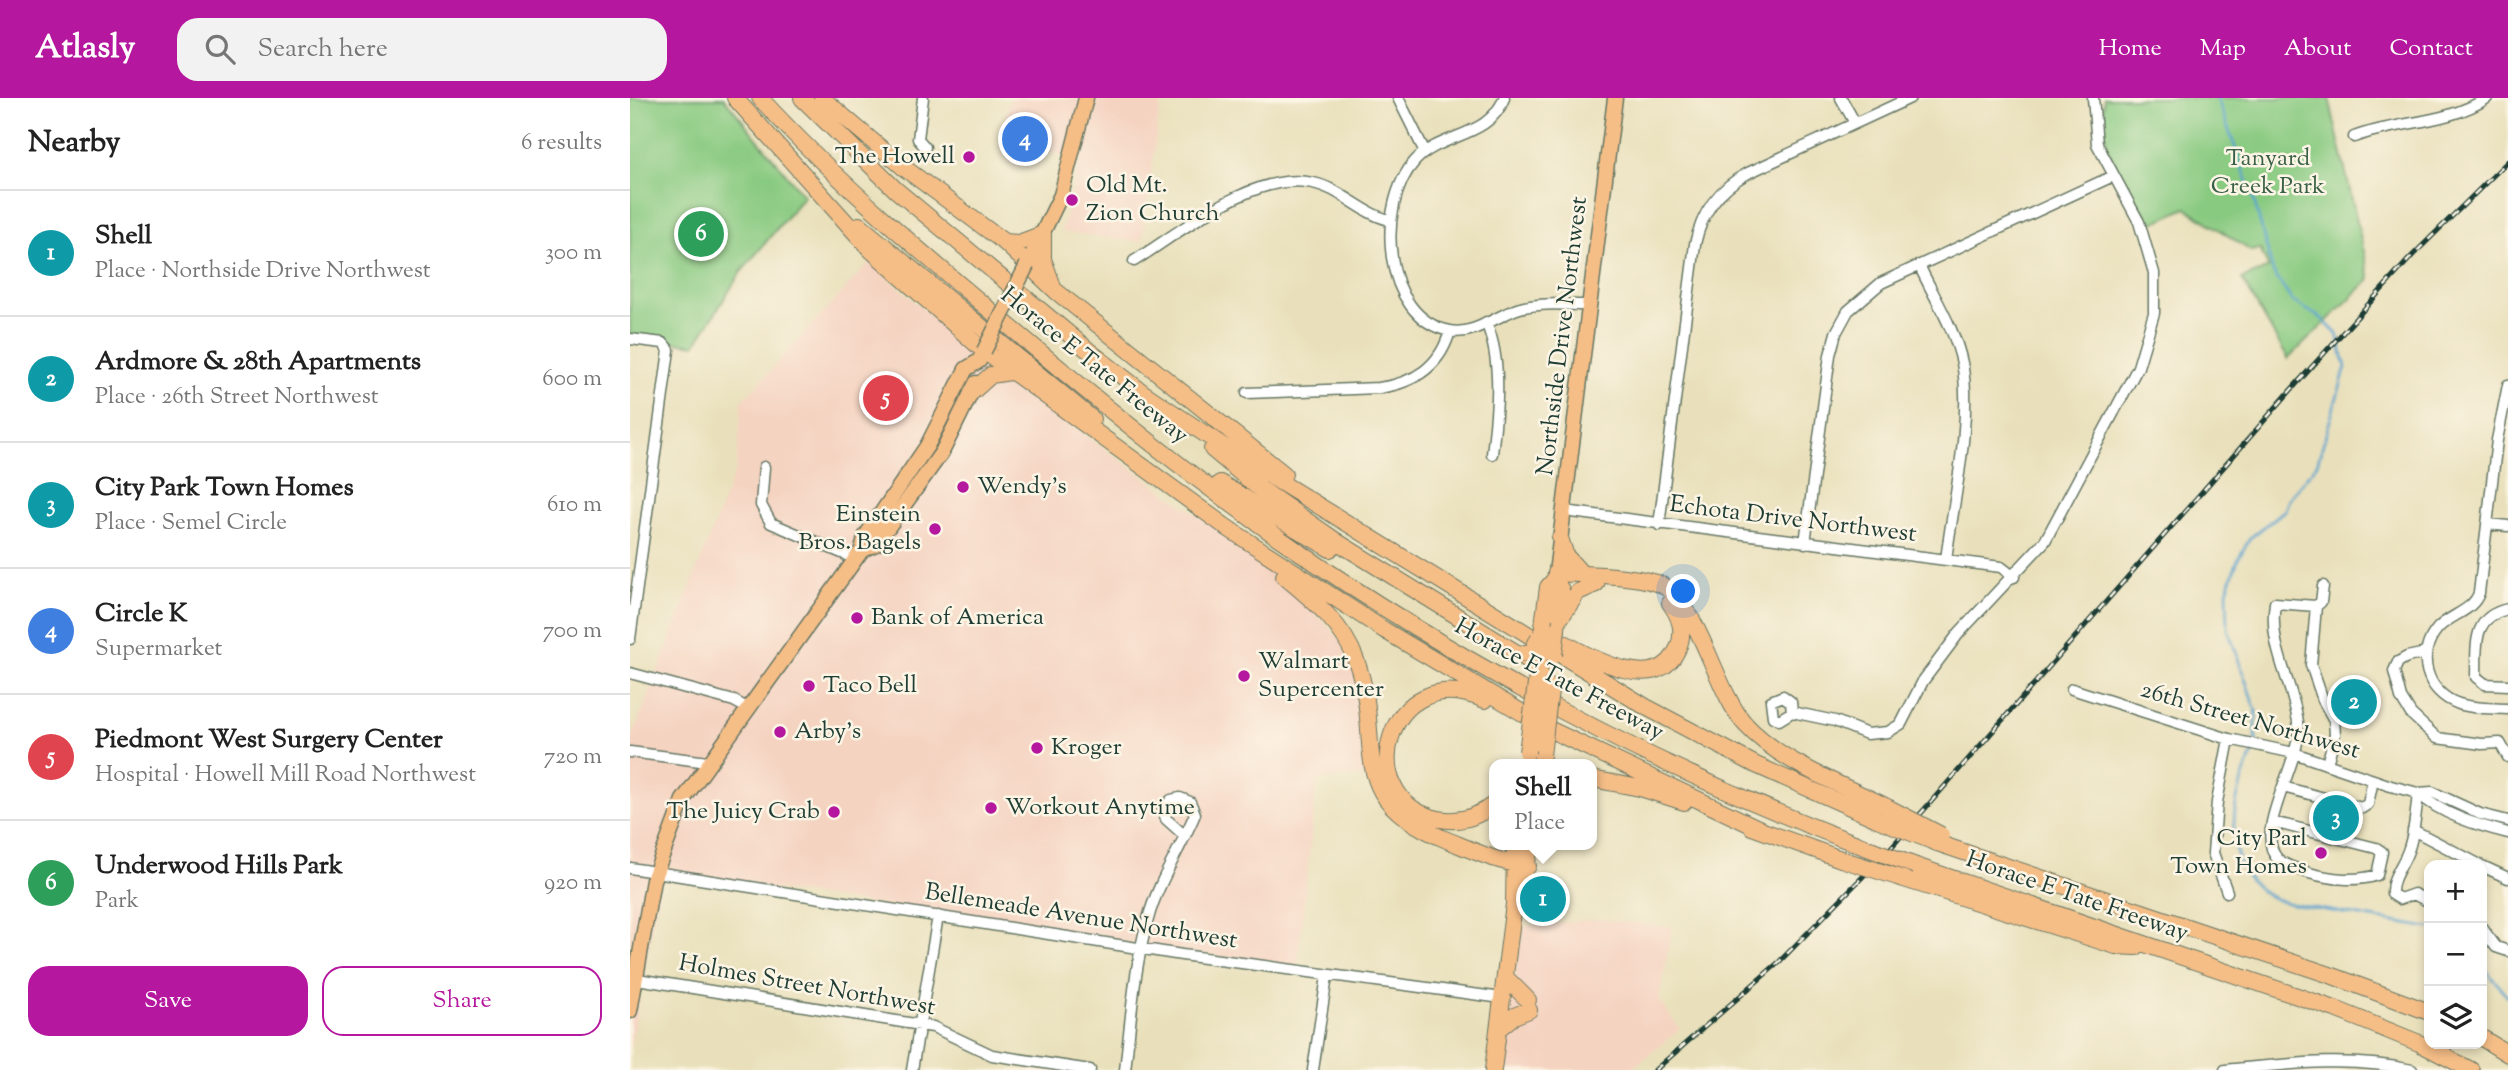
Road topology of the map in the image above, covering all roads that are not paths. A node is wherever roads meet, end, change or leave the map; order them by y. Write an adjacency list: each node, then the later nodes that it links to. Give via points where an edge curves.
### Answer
1 (735, 98): 19 (highway)
2 (760, 98): 37 (highway, Horace E Tate Freeway, via 854,195)
3 (802, 98): 36 (highway, Horace E Tate Freeway, via 937,225)
4 (822, 98): 22 (highway, via 892,159)
5 (923, 98): 16 (street, via 918,139)
6 (1086, 98): 21 (main road, via 1060,195)
7 (1398, 98): 17 (street)
8 (1504, 98): 17 (street, via 1483,125)
9 (1615, 98): 27 (main road, Northside Drive Northwest)
10 (1841, 98): 14 (street)
11 (1910, 98): 14 (street)
12 (2093, 98): 18 (street, via 2097,144)
13 (2487, 98): 15 (street, via 2435,119)
14 (1855, 123): 44 (street, via 1738,178 1718,194 1703,217 1695,244)
15 (2354, 136)
16 (925, 147)
17 (1425, 152): 20 (street, via 1407,173)
18 (2113, 176): 25 (street); 54 (street, via 2151,254 2155,293 2151,332 2138,367 2053,528)
19 (815, 187): 31 (highway, via 870,249); 40 (highway)
20 (1390, 220): 23 (street, via 1329,188 1290,180 1276,182 1244,193); 29 (street, via 1390,255 1403,291 1423,317)
21 (1043, 234): 22 (highway, via 1019,243); 24 (main road); 26 (highway, via 1045,268)
22 (1004, 242): 24 (highway)
23 (1134, 261)
24 (1027, 265): 26 (highway); 31 (main road, bridge)
25 (1919, 265): 48 (street, via 1864,294 1836,332); 52 (street, via 1954,337 1965,383)
26 (1057, 292): 42 (highway)
27 (1589, 305): 28 (street, via 1534,305); 41 (main road, Northside Drive Northwest)
28 (1486, 322): 29 (street, via 1467,331); 38 (street, via 1497,389)
29 (1450, 331): 35 (street, via 1434,363 1400,384)
30 (630, 339): 60 (street, via 667,345)
31 (981, 356): 32 (highway); 34 (main road); 50 (main road, via 966,369 927,446 866,537)
32 (1010, 372): 34 (highway, via 991,375); 40 (highway)
33 (2508, 385): 43 (street)
34 (972, 392): 50 (main road, via 942,452 876,544)
35 (1247, 393)
36 (1145, 394): 42 (highway, Horace E Tate Freeway); 49 (highway)
37 (1143, 436): 49 (highway); 107 (highway, Horace E Tate Freeway, bridge, via 1345,583 1516,687 1689,775 1916,866)
38 (1492, 454)
39 (764, 467): 50 (street, via 761,505 771,523)
40 (1199, 507): 46 (highway)
41 (1564, 511): 44 (street, Echota Drive Northwest); 47 (main road, Northside Drive Northwest)
42 (1346, 523): 51 (highway, Horace E Tate Freeway)
43 (2487, 524): 45 (street); 61 (street, via 2478,598 2439,627)
44 (1659, 525): 48 (street, Echota Drive Northwest)
45 (2508, 526)
46 (1226, 527): 72 (highway, via 1384,630); 96 (highway, via 1321,608 1343,635 1363,682 1375,777 1392,809 1419,828)
47 (1560, 538): 53 (main road, Northside Drive Northwest); 55 (highway, via 1566,556)
48 (1805, 543): 52 (street, Echota Drive Northwest)
49 (1332, 545): 62 (highway); 64 (highway)
50 (859, 555): 69 (main road)
51 (1407, 561): 55 (highway, via 1610,664 1636,673 1670,661 1681,634 1670,603 1645,591); 86 (highway, Horace E Tate Freeway, via 1646,707 1756,765)
52 (1946, 561): 54 (street, Echota Drive Northwest, via 2001,568)
53 (1556, 576): 55 (highway); 59 (highway, Northside Drive Northwest, via 1548,587)
54 (2014, 577): 71 (street, via 1959,633 1923,681 1905,719 1894,729 1867,734)
55 (1590, 580): 59 (highway); 86 (highway, via 1657,583 1676,594 1725,695 1745,724 1767,743)
56 (2323, 586): 57 (street)
57 (2316, 606): 75 (street, via 2275,603 2273,640 2299,724); 80 (street, via 2311,665 2334,720 2335,734)
58 (2508, 609): 66 (street, via 2492,613 2481,625 2476,677 2485,684)
59 (1553, 617): 62 (highway, bridge, via 1533,650); 63 (highway, Northside Drive Northwest, bridge); 64 (highway, Northside Drive Northwest, bridge)
60 (630, 639)
61 (2426, 653): 70 (street, via 2426,671 2445,697 2467,706); 76 (street, via 2407,657 2394,671 2411,714 2437,737 2500,743)
62 (1520, 654): 64 (highway, bridge)
63 (1554, 654): 64 (highway, bridge); 68 (highway, Northside Drive Northwest)
64 (1534, 671): 68 (highway, bridge); 77 (highway, Northside Drive Northwest, bridge)
65 (630, 673): 69 (street)
66 (2508, 685)
67 (2072, 689): 73 (street, 26th Street Northwest)
68 (1550, 690): 78 (highway, Northside Drive Northwest, bridge)
69 (747, 708): 79 (main road)
70 (2508, 709)
71 (1792, 712)
72 (1552, 730): 85 (highway, via 1470,694 1450,691 1421,698 1399,718 1389,738 1388,764 1408,803 1420,812 1448,820 1474,817); 89 (highway)
73 (2229, 739): 75 (street, 26th Street Northwest); 101 (street, via 2213,853)
74 (630, 752): 79 (street)
75 (2294, 753): 80 (street, 26th Street Northwest); 83 (street)
76 (2508, 757)
77 (1525, 759)
78 (1542, 759)
79 (708, 762): 99 (main road, via 683,800)
80 (2327, 764): 82 (street, 26th Street Northwest)
81 (1597, 780): 89 (highway, via 1661,794)
82 (2373, 780): 83 (street, via 2368,804 2362,808); 84 (street, 26th Street Northwest)
83 (2283, 787): 88 (street)
84 (2418, 793): 87 (street, 26th Street Northwest, via 2432,792); 90 (street); 91 (street, 26th Street Northwest, via 2462,818)
85 (1489, 807)
86 (1882, 813): 114 (highway, Horace E Tate Freeway, bridge, via 1982,858)
87 (2508, 821)
88 (2273, 822): 88 (street, via 2376,848 2382,852 2377,875 2350,879 2312,874 2283,863 2271,843)
89 (1760, 830): 107 (highway, bridge, via 2116,946)
90 (2413, 830): 95 (street); 102 (street, via 2392,894 2400,898 2414,894)
91 (2508, 833)
92 (1185, 836): 106 (street, via 1157,891)
93 (1516, 850): 96 (highway)
94 (1528, 850): 96 (highway)
95 (2470, 860)
96 (1521, 865): 111 (highway)
97 (630, 868): 99 (street, Bellemeade Avenue Northwest)
98 (2487, 869): 100 (street)
99 (655, 871): 103 (street, Bellemeade Avenue Northwest); 105 (main road)
100 (2508, 878)
101 (2227, 892)
102 (2424, 899)
103 (938, 916): 106 (street, Bellemeade Avenue Northwest); 116 (street)
104 (2487, 935): 108 (street, via 2496,947)
105 (643, 936): 109 (main road); 112 (main road)
106 (1142, 948): 110 (street, Bellemeade Avenue Northwest); 122 (street)
107 (2162, 950): 127 (highway, Horace E Tate Freeway, via 2385,1028)
108 (2508, 951)
109 (630, 958)
110 (1327, 976): 113 (street, Bellemeade Avenue Northwest); 123 (street)
111 (1504, 977): 113 (highway); 117 (highway, via 1528,1005)
112 (633, 978): 115 (main road); 116 (street, Holmes Street Northwest)
113 (1502, 998): 117 (highway)
114 (2424, 1010)
115 (630, 1011)
116 (920, 1024): 120 (street); 121 (street, Holmes Street Northwest, via 992,1055)
117 (1498, 1029): 124 (highway)
118 (2487, 1041): 119 (highway)
119 (2508, 1054)
120 (912, 1070)
121 (1090, 1070)
122 (1125, 1070)
123 (1313, 1070)
124 (1493, 1070)
125 (2225, 1070): 126 (street, via 2321,1061)
126 (2412, 1070)
127 (2471, 1070)

